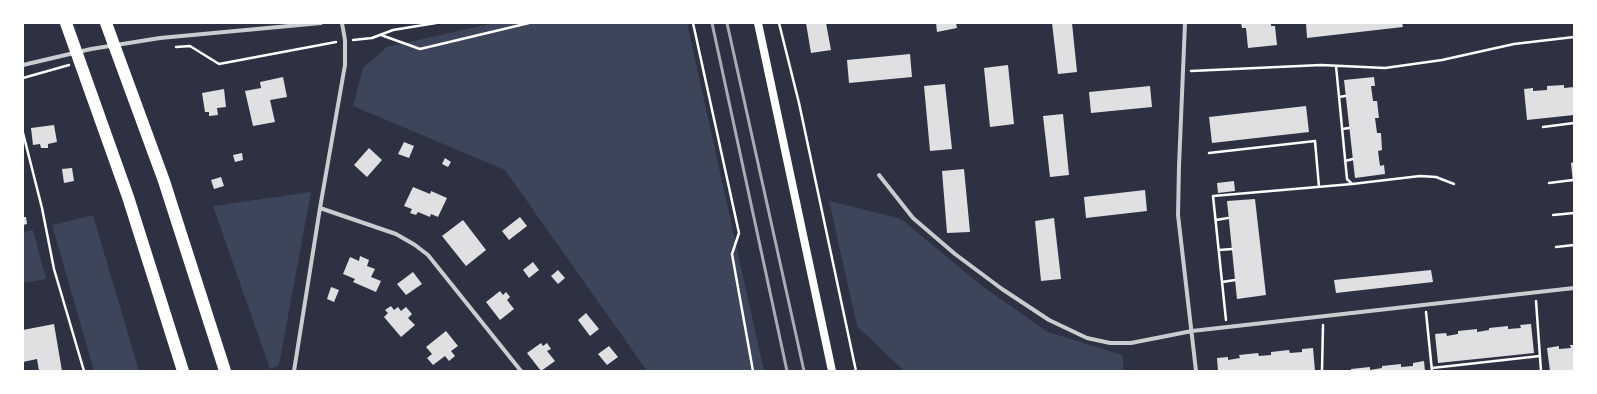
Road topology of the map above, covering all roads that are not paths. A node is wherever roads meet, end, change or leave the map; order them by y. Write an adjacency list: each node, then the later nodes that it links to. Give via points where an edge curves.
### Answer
1 (66, 23): 12 (highway, via 128,197)
2 (106, 23): 13 (highway, via 164,181)
3 (321, 23): 7 (street, via 160,38 91,49)
4 (342, 23): 9 (street, via 345,65)
5 (758, 23): 16 (main road)
6 (1186, 23): 11 (street, via 1178,166 1178,215)
7 (23, 65)
8 (879, 175): 11 (street, via 913,218 955,254 1049,320 1087,338 1110,343 1131,343)
9 (320, 208): 14 (street); 15 (street, via 396,234 424,251)
10 (1574, 288): 11 (street)
11 (1192, 331): 17 (street)
12 (183, 371)
13 (225, 371)
14 (294, 371)
15 (521, 371)
16 (832, 371)
17 (1196, 371)

